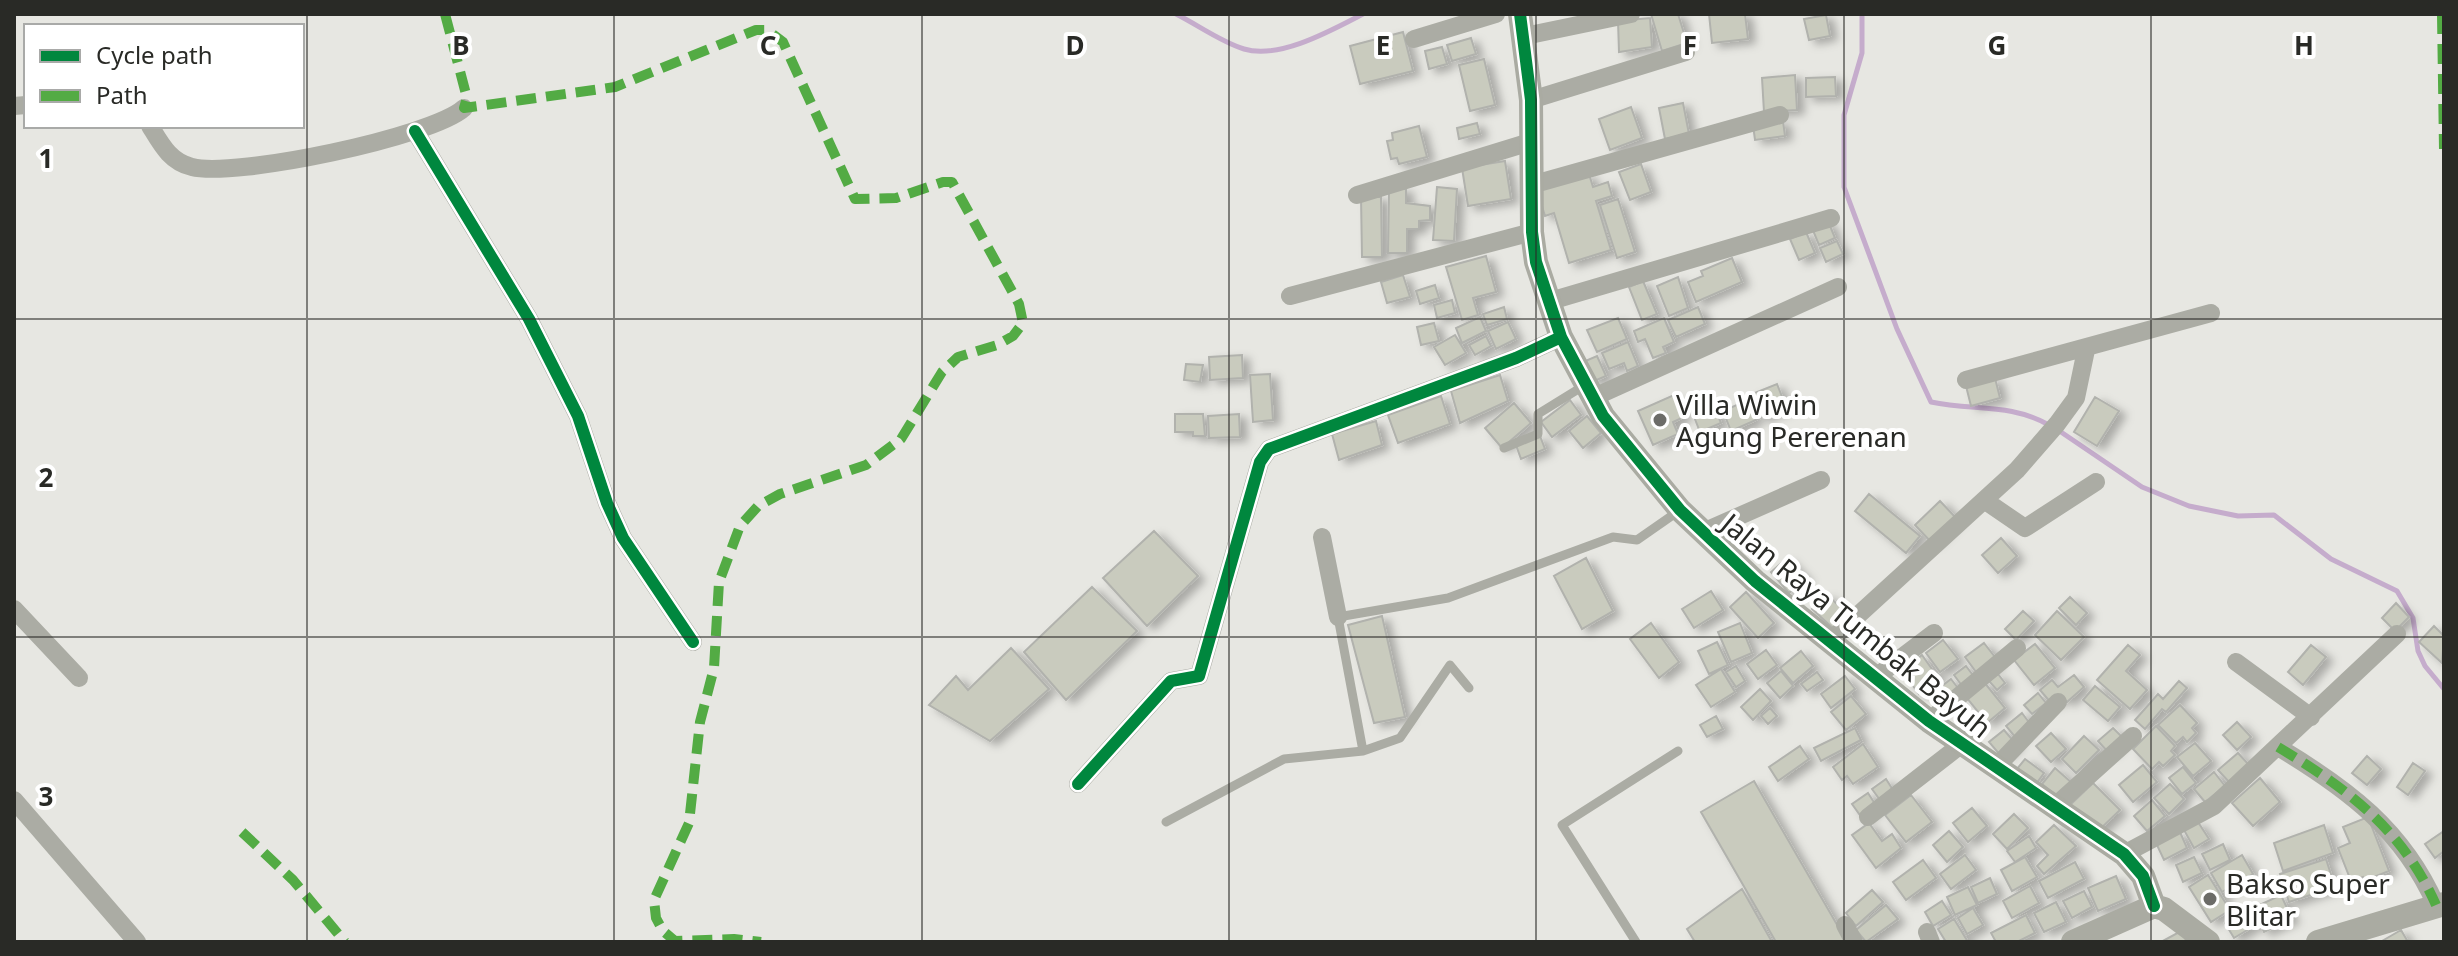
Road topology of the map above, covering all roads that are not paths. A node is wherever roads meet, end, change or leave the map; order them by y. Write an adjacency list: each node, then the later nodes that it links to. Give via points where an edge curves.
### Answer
1 (1496, 14): 4 (street)
2 (1631, 14): 3 (street)
3 (1523, 25): 6 (street, Jalan Raya Tumbak Bayuh)
4 (1414, 39)
5 (1686, 52): 6 (street)
6 (1531, 100): 11 (street, Jalan Raya Tumbak Bayuh)
7 (464, 108): 10 (street)
8 (1780, 115): 12 (street)
9 (151, 128): 10 (street, via 170,157 216,169)
10 (415, 131): 36 (street, via 529,319 571,402 623,538)
11 (1530, 142): 12 (street, Jalan Raya Tumbak Bayuh); 13 (street)
12 (1531, 185): 15 (street, Jalan Raya Tumbak Bayuh)
13 (1357, 195)
14 (1831, 218): 18 (street)
15 (1532, 232): 17 (street); 18 (street, Jalan Raya Tumbak Bayuh)
16 (1838, 287): 23 (street)
17 (1290, 296)
18 (1547, 302): 20 (street, Jalan Raya Tumbak Bayuh)
19 (2211, 313): 21 (street)
20 (1561, 337): 23 (street, Jalan Raya Tumbak Bayuh); 51 (street, via 1269,449 1260,462 1199,676 1171,681)
21 (2086, 350): 22 (street); 27 (street, via 2076,398 2017,470)
22 (1966, 380)
23 (1588, 392): 24 (lane, via 1538,414 1538,434); 28 (street, Jalan Raya Tumbak Bayuh)
24 (1504, 448)
25 (1821, 480): 29 (street)
26 (2096, 482): 27 (street, via 2025,528)
27 (1984, 500): 35 (street)
28 (1680, 510): 29 (street, Jalan Raya Tumbak Bayuh); 32 (lane, via 1637,540 1613,537 1448,598)
29 (1703, 532): 35 (street, Jalan Raya Tumbak Bayuh, via 1755,581)
30 (1322, 537): 32 (street)
31 (14, 609): 40 (street)
32 (1338, 617): 48 (lane)
33 (1934, 633): 39 (street)
34 (2397, 634): 43 (street)
35 (1832, 639): 39 (street, Jalan Raya Tumbak Bayuh)
36 (693, 642)
37 (2017, 648): 44 (street)
38 (2236, 662): 43 (street)
39 (1876, 677): 44 (street, Jalan Raya Tumbak Bayuh)
40 (79, 678)
41 (1469, 688): 48 (lane, via 1450,665 1400,738)
42 (2058, 702): 50 (street)
43 (2311, 717): 47 (street)
44 (1929, 721): 46 (street, Jalan Raya Tumbak Bayuh)
45 (2133, 736): 53 (street)
46 (1962, 744): 50 (street, Jalan Raya Tumbak Bayuh); 54 (street)
47 (2278, 747): 56 (street, via 2214,806); 57 (street, via 2330,778 2394,836)
48 (1363, 751): 55 (lane, via 1284,759)
49 (1678, 751): 61 (lane, via 1562,825)
50 (1995, 768): 53 (street, Jalan Raya Tumbak Bayuh)
51 (1078, 784)
52 (14, 800): 60 (street)
53 (2054, 807): 56 (street, Jalan Raya Tumbak Bayuh)
54 (1868, 817)
55 (1166, 822)
56 (2124, 854): 58 (street, Jalan Raya Tumbak Bayuh, via 2143,876)
57 (2440, 904): 65 (street)
58 (2154, 906): 63 (street); 64 (street)
59 (1845, 925): 62 (street)
60 (137, 942)
61 (1636, 942)
62 (1854, 942)
63 (2073, 942)
64 (2208, 942)
65 (2318, 942)

